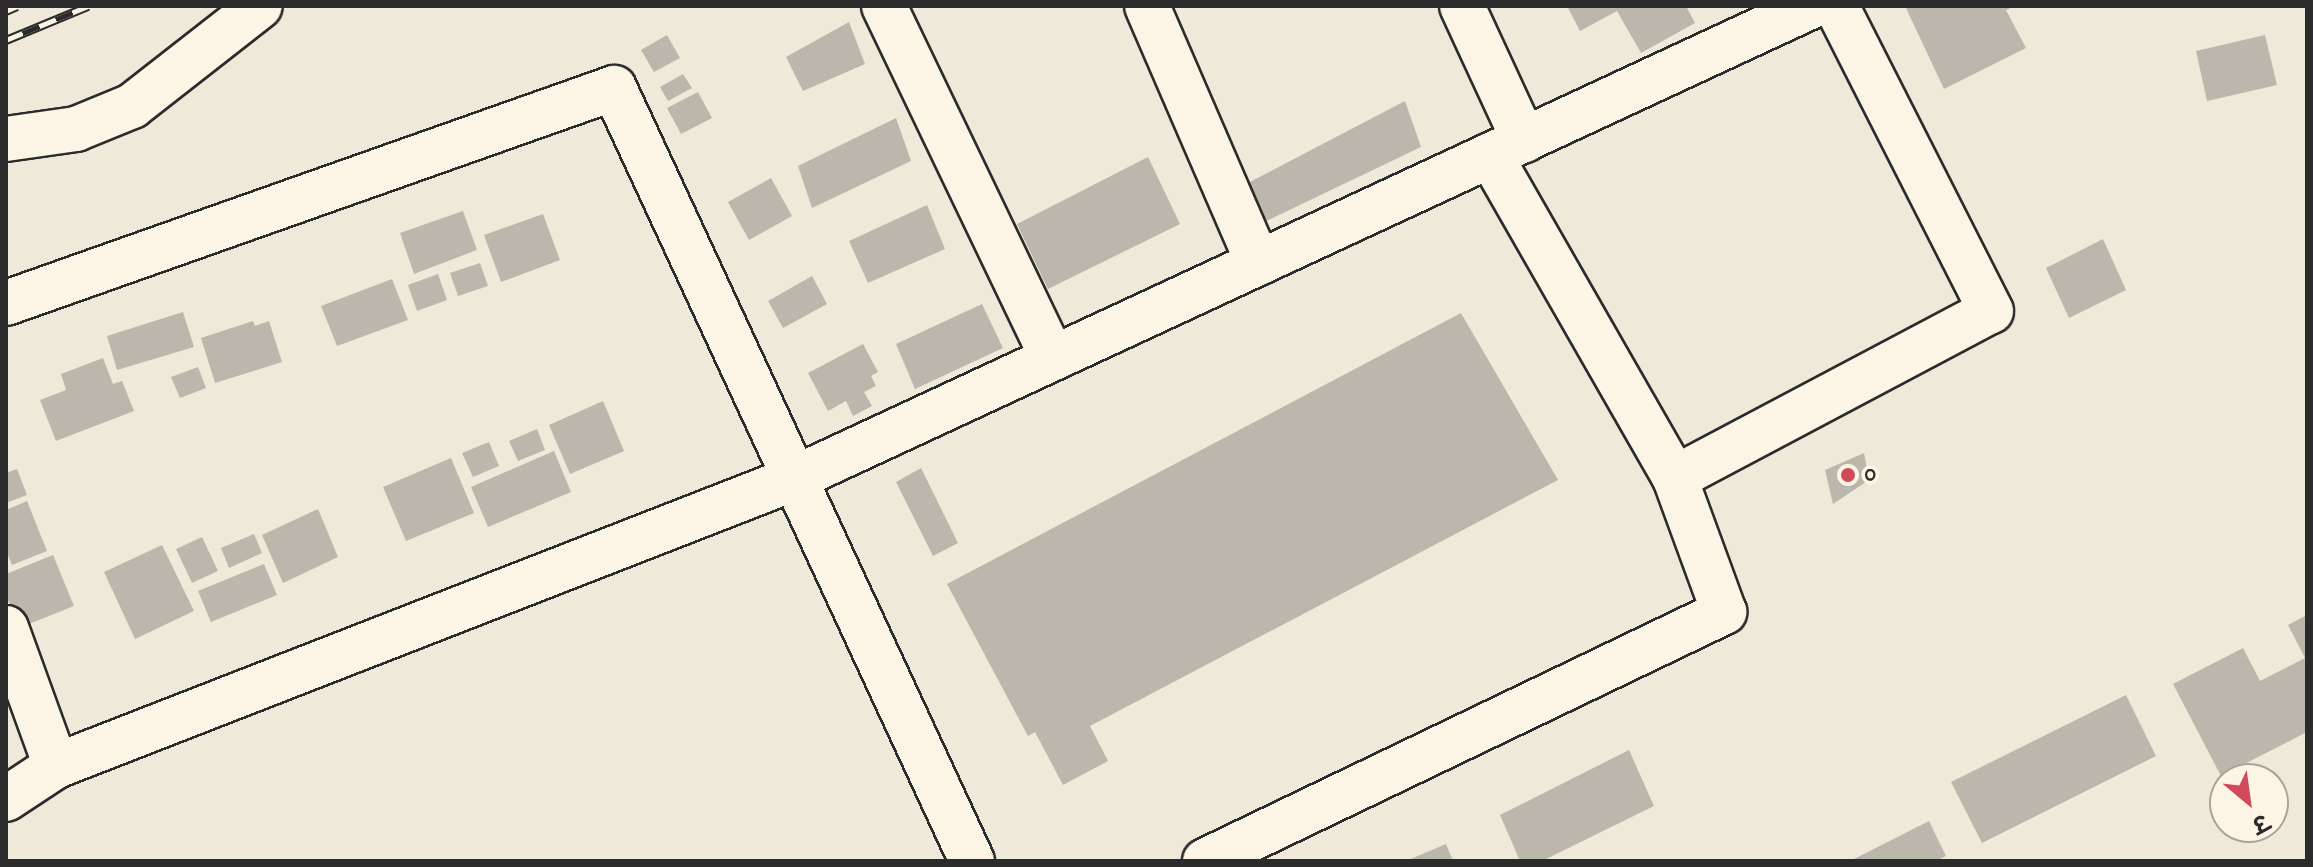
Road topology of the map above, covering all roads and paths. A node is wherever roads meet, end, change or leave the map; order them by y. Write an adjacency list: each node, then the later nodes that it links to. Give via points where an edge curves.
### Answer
1 (260, 6): 7 (street, via 132,106 76,129)
2 (884, 6): 11 (street)
3 (1147, 6): 9 (street)
4 (1462, 6): 8 (street)
5 (1812, 6): 8 (street)
6 (1836, 6): 13 (street, via 1991,311)
7 (6, 139)
8 (1507, 148): 9 (street); 13 (street)
9 (1258, 263): 11 (street)
10 (6, 303): 12 (street, via 614,88)
11 (1053, 358): 12 (street)
12 (795, 478): 15 (street); 17 (street)
13 (1675, 478): 18 (street, via 1724,612)
14 (6, 628): 15 (street)
15 (56, 766): 16 (street)
16 (6, 799)
17 (972, 861)
18 (1205, 861)

